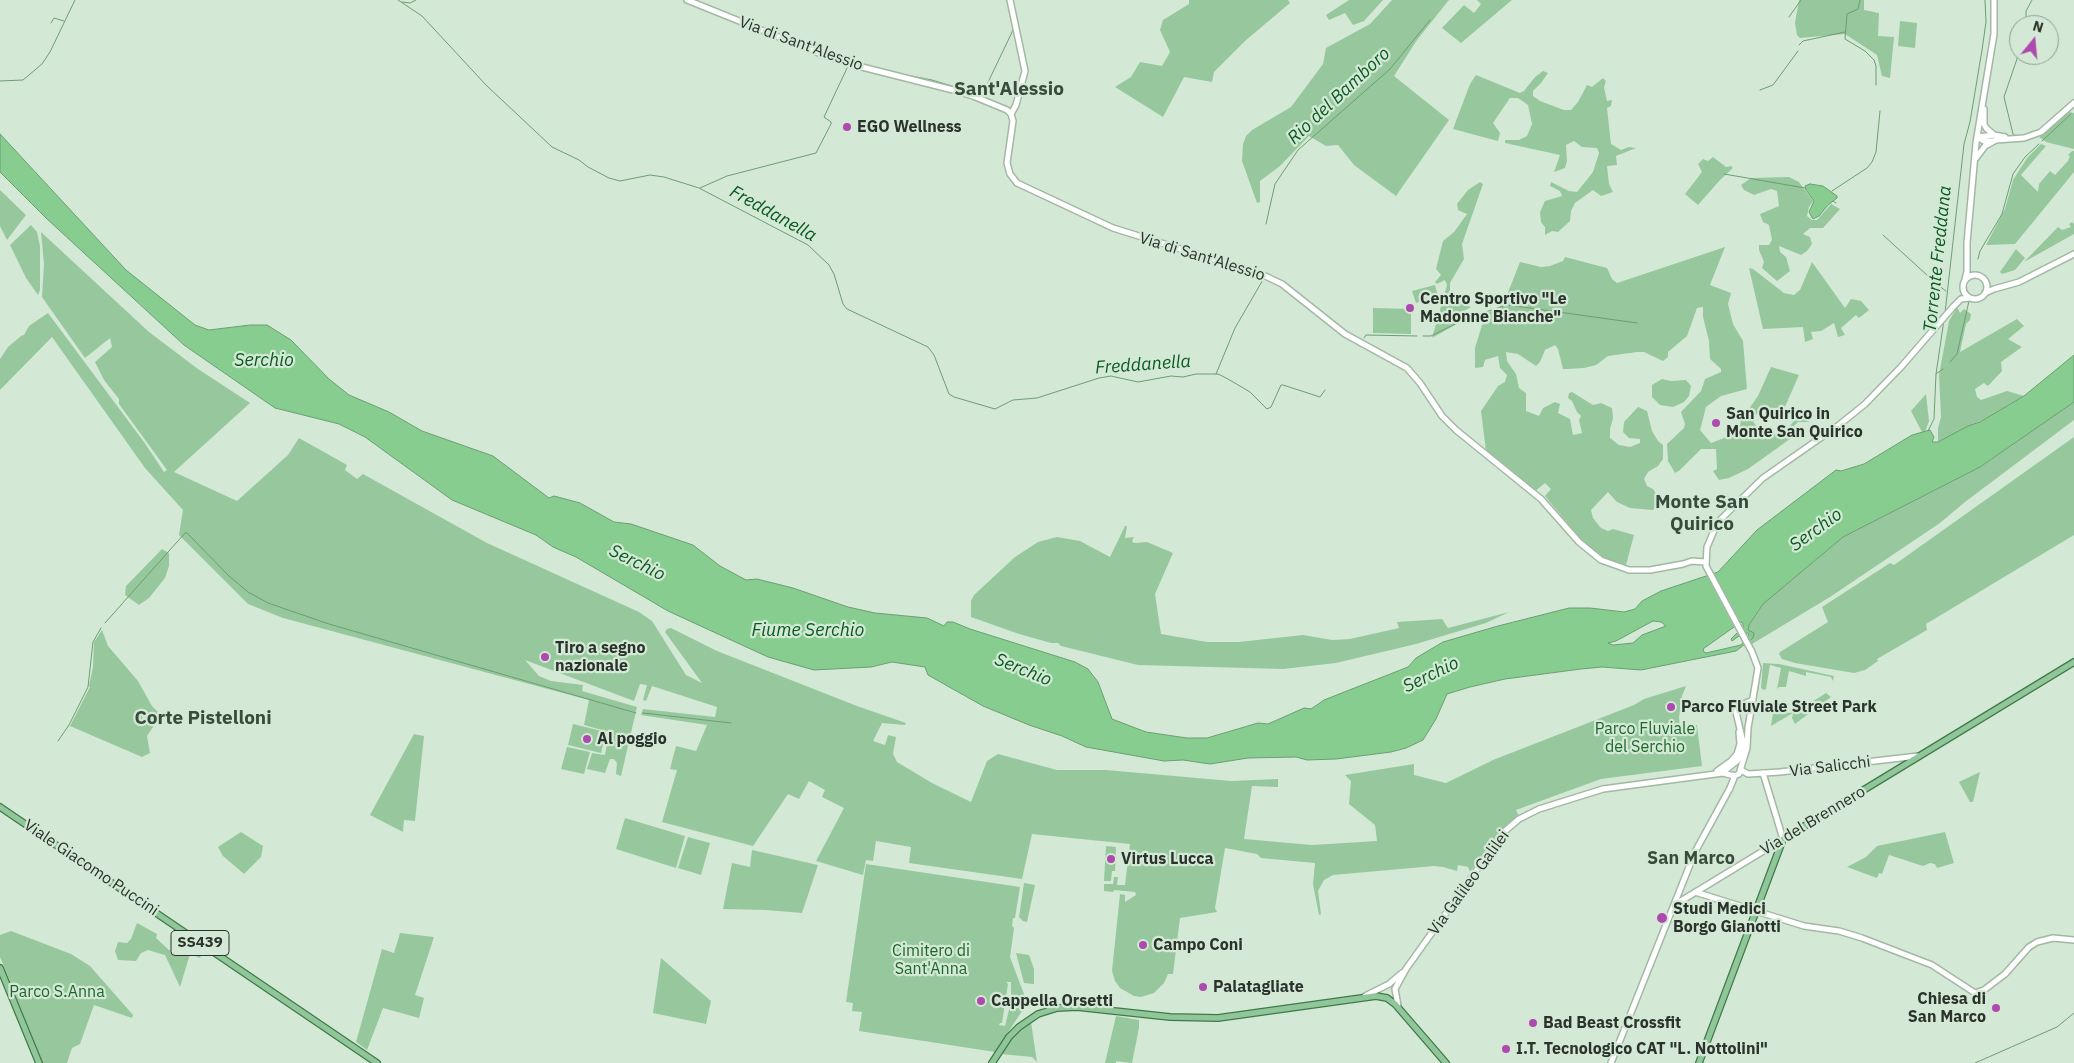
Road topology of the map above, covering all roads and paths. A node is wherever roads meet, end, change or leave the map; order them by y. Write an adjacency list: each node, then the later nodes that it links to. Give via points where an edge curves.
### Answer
1 (687, 0): 6 (street, Via di Sant'Alessio, via 826,56 964,93)
2 (1010, 0): 6 (street, via 1025,71)
3 (1994, 0): 4 (street, via 1994,34)
4 (1984, 94): 7 (street); 8 (street, via 1984,124)
5 (2074, 103): 8 (street, via 2040,132 2024,138)
6 (1011, 114): 20 (street, Via di Sant'Alessio, via 1013,121 1007,163 1017,183 1112,228 1261,274 1282,284 1346,334 1407,368 1456,430 1541,499 1579,542 1601,560 1629,570)
7 (1977, 137): 8 (street, via 1986,142); 9 (street)
8 (1995, 138): 9 (street, via 1977,155)
9 (1974, 168): 11 (street)
10 (2074, 254): 15 (street, via 2019,282)
11 (1967, 258): 12 (street); 13 (street)
12 (1978, 275): 13 (street); 14 (street)
13 (1965, 279): 16 (street)
14 (1986, 281): 15 (street); 17 (street)
15 (2004, 285): 17 (street)
16 (1962, 288): 18 (street); 19 (street)
17 (1985, 293): 18 (street, via 1978,299)
18 (1969, 298): 19 (street, via 1961,299)
19 (1952, 307): 20 (street, via 1865,404 1763,478 1720,518 1707,547)
20 (1705, 562): 22 (street, via 1758,668)
21 (2074, 662): 26 (main road, Via del Brennero)
22 (1753, 700): 23 (street); 24 (street)
23 (1745, 704): 24 (street); 25 (street, via 1738,708)
24 (1751, 710): 27 (street, via 1748,748)
25 (1738, 721): 28 (street, via 1743,747); 30 (street, via 1740,744 1737,754 1722,769)
26 (1923, 755): 29 (street, Via Salicchi); 32 (main road, Via del Brennero)
27 (1740, 769): 28 (street, via 1738,765); 28 (street, via 1739,774); 29 (street, Via Salicchi, via 1748,774)
28 (1731, 770): 30 (street, Via Galileo Galilei); 34 (street, via 1734,778 1730,788 1695,852)
29 (1763, 773): 32 (street)
30 (1709, 775): 38 (street, Via Galileo Galilei, via 1603,789 1539,809 1519,819 1509,827 1468,881)
31 (1, 808): 42 (main road, Viale Giacomo Puccini / SS439)
32 (1783, 840): 33 (street, Via del Brennero); 35 (main road)
33 (1695, 892): 34 (street, Via del Brennero); 35 (street)
34 (1675, 905): 45 (street)
35 (1755, 912): 36 (street, via 1862,938 1922,961 1974,992 1979,992 2011,970 2037,942 2053,938); 46 (main road)
36 (2074, 940)
37 (0, 968): 41 (main road)
38 (1406, 970): 39 (street, Via Galileo Galilei); 40 (street, Via Galileo Galilei, via 1395,989)
39 (1364, 997): 40 (main road, via 1384,997); 43 (main road, via 1256,1014 1203,1018 1055,1008 1038,1014 1019,1027)
40 (1398, 1007): 44 (main road)
41 (39, 1063)
42 (377, 1063)
43 (992, 1063)
44 (1446, 1063)
45 (1610, 1063)
46 (1699, 1063)

